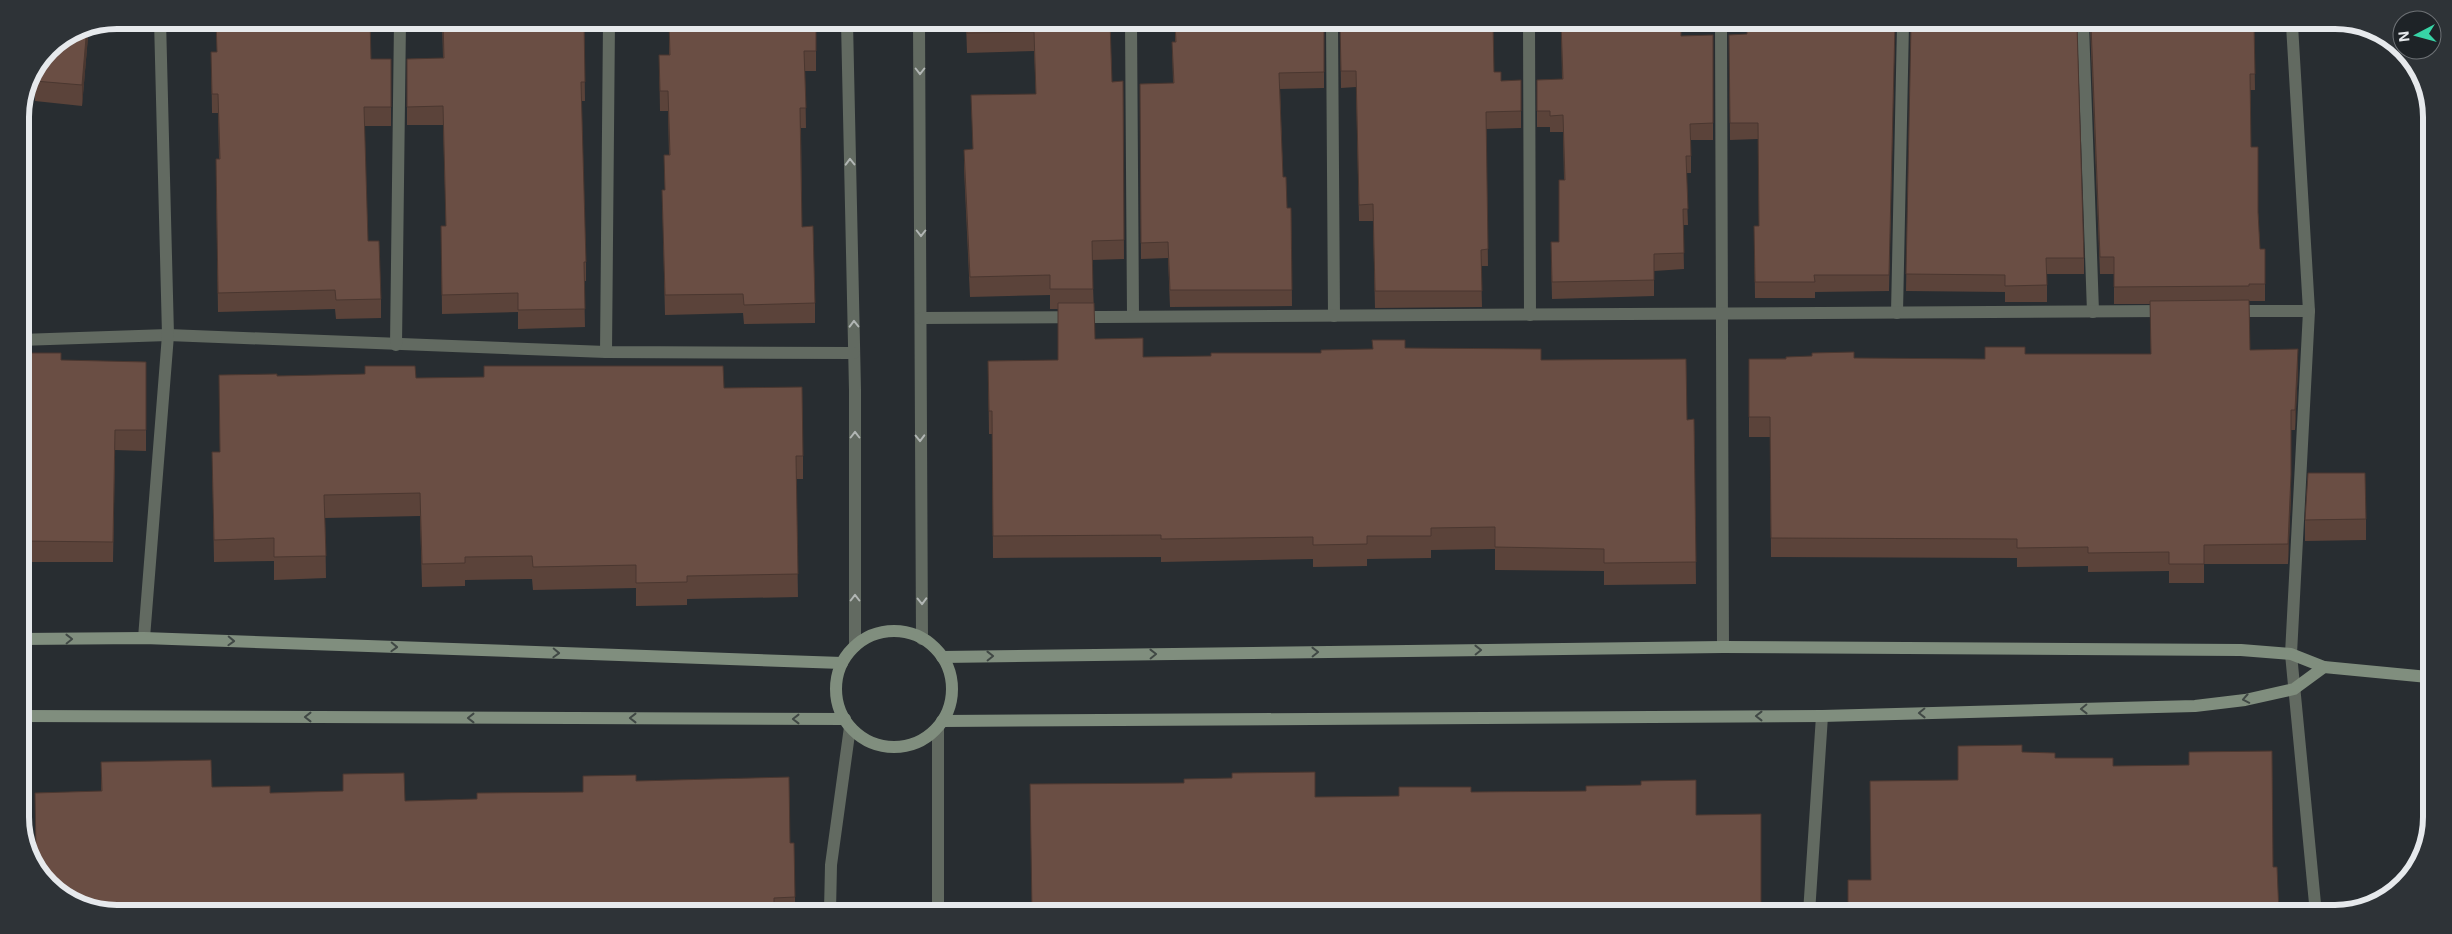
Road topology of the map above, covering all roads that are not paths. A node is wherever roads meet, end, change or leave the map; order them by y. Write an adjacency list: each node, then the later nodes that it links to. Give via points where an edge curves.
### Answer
1 (160, 29): 23 (street)
2 (400, 29): 25 (street)
3 (609, 29): 26 (street)
4 (848, 29): 27 (street, one-way to 4)
5 (920, 29): 22 (street, one-way to 22)
6 (1130, 29): 20 (street)
7 (1332, 29): 21 (street)
8 (1529, 29): 19 (street)
9 (1722, 29): 17 (street)
10 (1903, 29): 18 (street)
11 (2082, 29): 16 (street)
12 (2292, 29): 15 (street)
13 (2182, 311): 16 (street)
14 (2221, 311): 15 (street)
15 (2309, 311): 33 (street)
16 (2094, 312): 18 (street)
17 (1722, 313): 18 (street); 19 (street); 32 (street)
18 (1897, 313)
19 (1530, 315): 21 (street)
20 (1133, 316): 21 (street); 22 (street)
21 (1334, 316)
22 (921, 318): 29 (street, one-way to 29)
23 (168, 336): 24 (street); 25 (street); 28 (street)
24 (29, 340)
25 (396, 345): 26 (street)
26 (606, 352): 27 (street)
27 (854, 352): 31 (street, one-way to 27)
28 (144, 638): 30 (street, one-way to 28); 35 (street, one-way to 35)
29 (922, 639): 31 (street, via 905,632 888,632 870,636); 34 (street)
30 (29, 640)
31 (855, 646): 35 (street)
32 (1723, 647): 33 (street, via 2241,650); 34 (street, one-way to 32)
33 (2291, 654): 36 (street); 38 (street)
34 (942, 657): 42 (street, via 952,689 949,706)
35 (842, 663): 41 (street, via 837,701)
36 (2324, 667): 37 (street); 38 (street)
37 (2423, 676)
38 (2294, 689): 40 (street, one-way to 40, via 2245,700 2194,706); 46 (street)
39 (29, 716): 41 (street, one-way to 39)
40 (1822, 716): 42 (street, one-way to 42); 45 (street)
41 (847, 723): 42 (street, via 863,738 878,745 894,747 910,745 925,738); 43 (street, via 831,865)
42 (940, 724): 44 (street)
43 (830, 905)
44 (938, 905)
45 (1810, 905)
46 (2315, 905)

